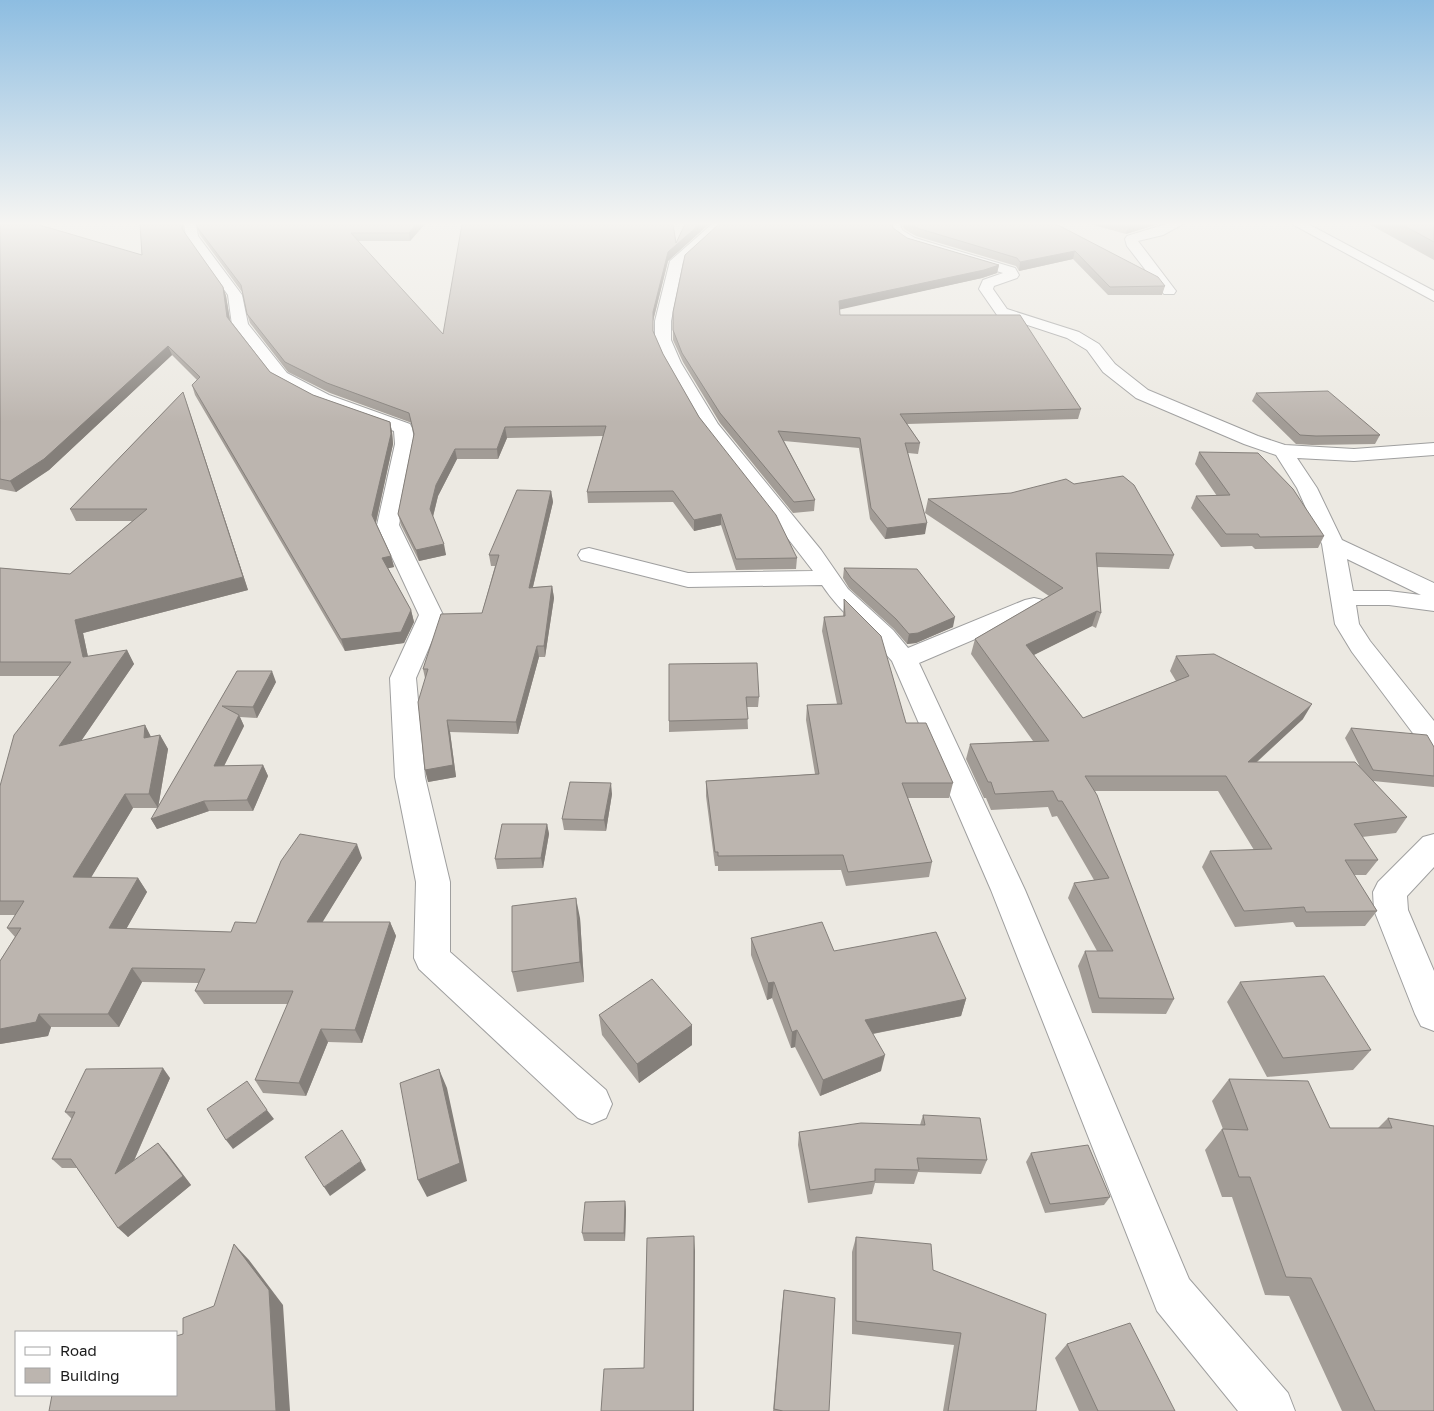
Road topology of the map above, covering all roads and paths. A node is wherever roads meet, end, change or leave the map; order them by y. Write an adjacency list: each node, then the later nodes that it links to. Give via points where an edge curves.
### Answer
1 (231, 290): 19 (street, via 240,325 281,377 323,399 403,428 405,444 388,525 431,615 403,678 410,777 433,882 432,958)
2 (670, 290): 10 (street, via 663,321 663,340 673,362 710,426)
3 (987, 290): 7 (street, via 1002,312 1073,335 1093,347 1109,368 1142,394)
4 (1421, 290): 5 (street)
5 (1434, 297)
6 (1434, 449): 7 (street, via 1354,455)
7 (1283, 451): 8 (street, via 1307,488)
8 (1333, 544): 11 (street); 12 (street)
9 (589, 554): 10 (street, via 688,580)
10 (829, 578): 15 (street, via 853,608 884,635)
11 (1434, 592)
12 (1343, 598): 13 (street, via 1390,598); 16 (street, via 1347,624)
13 (1434, 604)
14 (1034, 605): 15 (street)
15 (904, 660): 20 (street, via 1008,890 1173,1295)
16 (1434, 741)
17 (1434, 846): 18 (street, via 1390,892 1389,898 1390,910)
18 (1434, 1014)
19 (592, 1104)
20 (1270, 1411)

